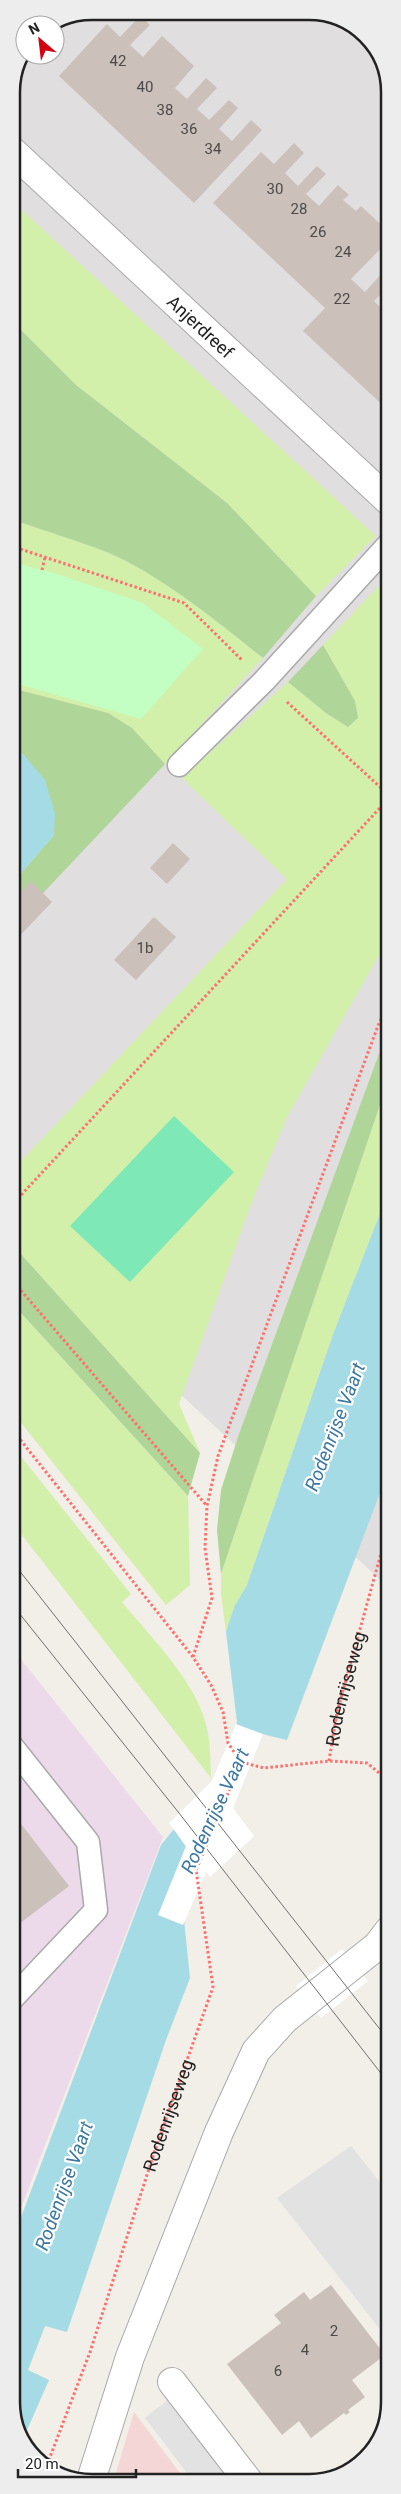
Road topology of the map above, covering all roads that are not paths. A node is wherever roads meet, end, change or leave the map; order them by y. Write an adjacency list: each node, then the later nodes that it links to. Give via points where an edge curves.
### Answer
1 (20, 158): 2 (street, Anjerdreef)
2 (381, 494)
3 (381, 553): 4 (lane, via 264,681)
4 (180, 765)
5 (20, 1757): 7 (lane, via 88,1842 96,1910)
6 (381, 1941): 9 (street, via 285,2019 256,2051 219,2132 130,2357)
7 (20, 1991)
8 (172, 2382): 10 (street)
9 (93, 2474)
10 (243, 2474)

